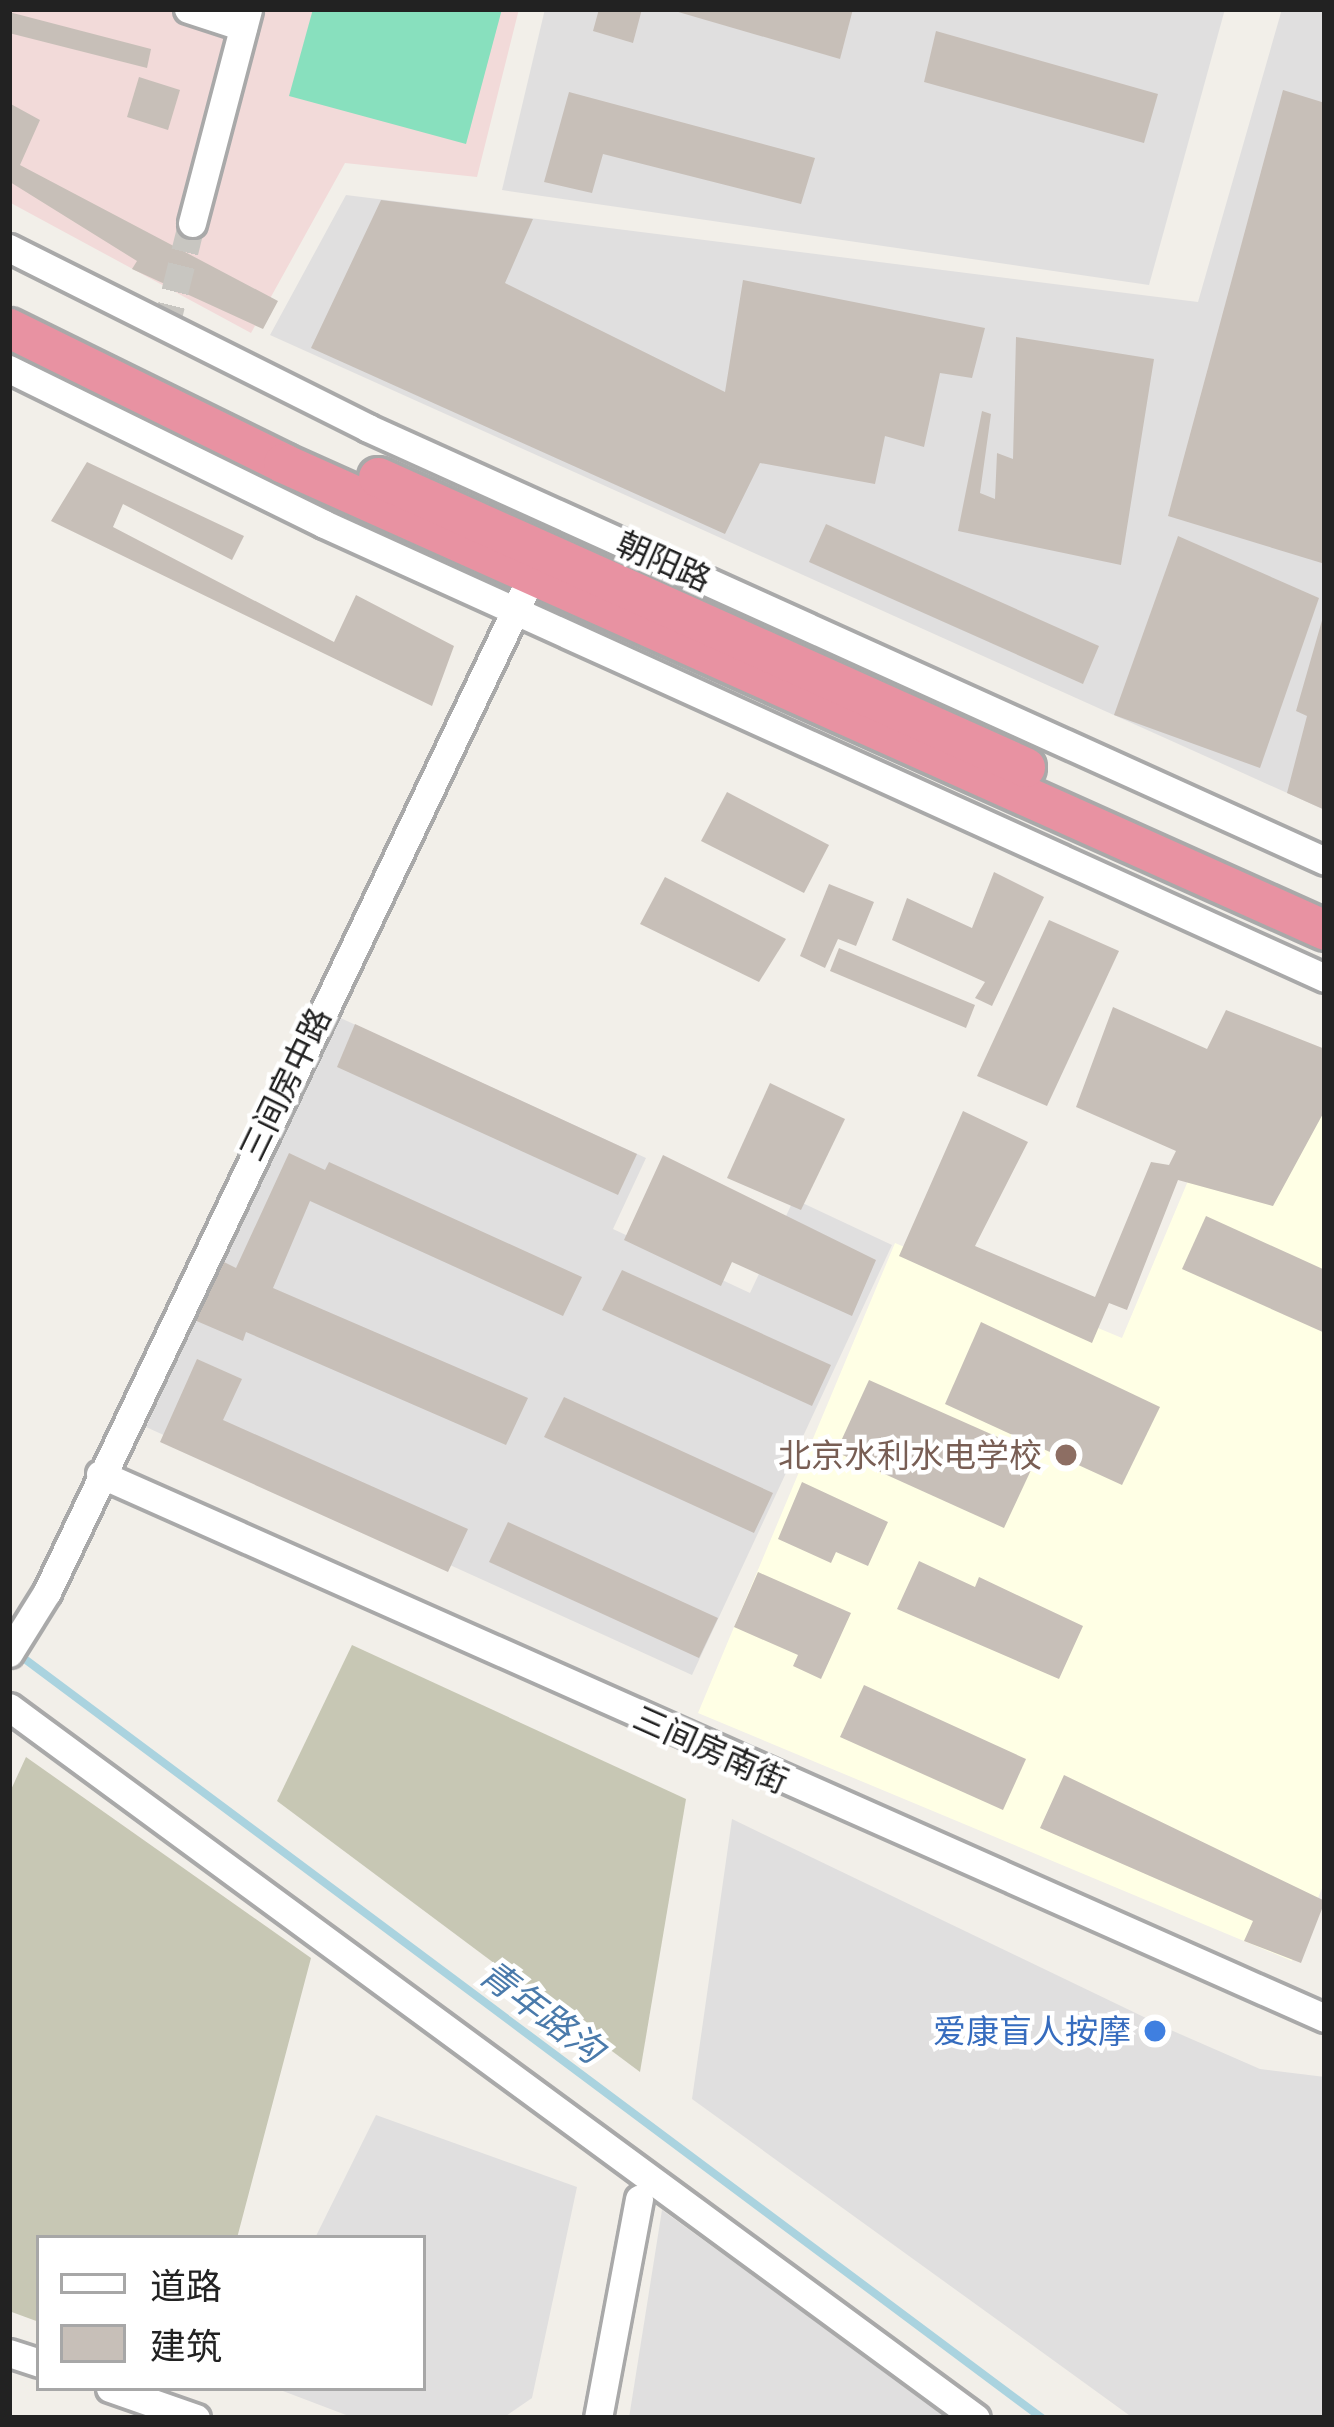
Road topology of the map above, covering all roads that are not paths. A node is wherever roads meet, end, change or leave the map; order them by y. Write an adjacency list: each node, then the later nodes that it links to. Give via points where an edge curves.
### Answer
1 (188, 9): 2 (street)
2 (245, 18): 3 (street)
3 (192, 223)
4 (9, 248): 8 (street, 朝阳路, via 166,331)
5 (9, 301): 8 (highway, 朝阳路)
6 (9, 328): 8 (highway, 朝阳路)
7 (9, 369): 8 (street, 朝阳路, via 324,524)
8 (537, 560): 9 (street, 朝阳路); 10 (highway, 朝阳路); 11 (highway, 朝阳路); 12 (street, 朝阳路); 13 (street, 三间房中路)
9 (1325, 861)
10 (1325, 903)
11 (1325, 930)
12 (1325, 978)
13 (100, 1474): 14 (street, 三间房中路, via 37,1613); 16 (street, 三间房南街)
14 (9, 1653)
15 (9, 1707): 21 (street)
16 (1325, 2018)
17 (639, 2199): 20 (street)
18 (119, 2391): 19 (street)
19 (196, 2418)
20 (598, 2418)
21 (976, 2418)

